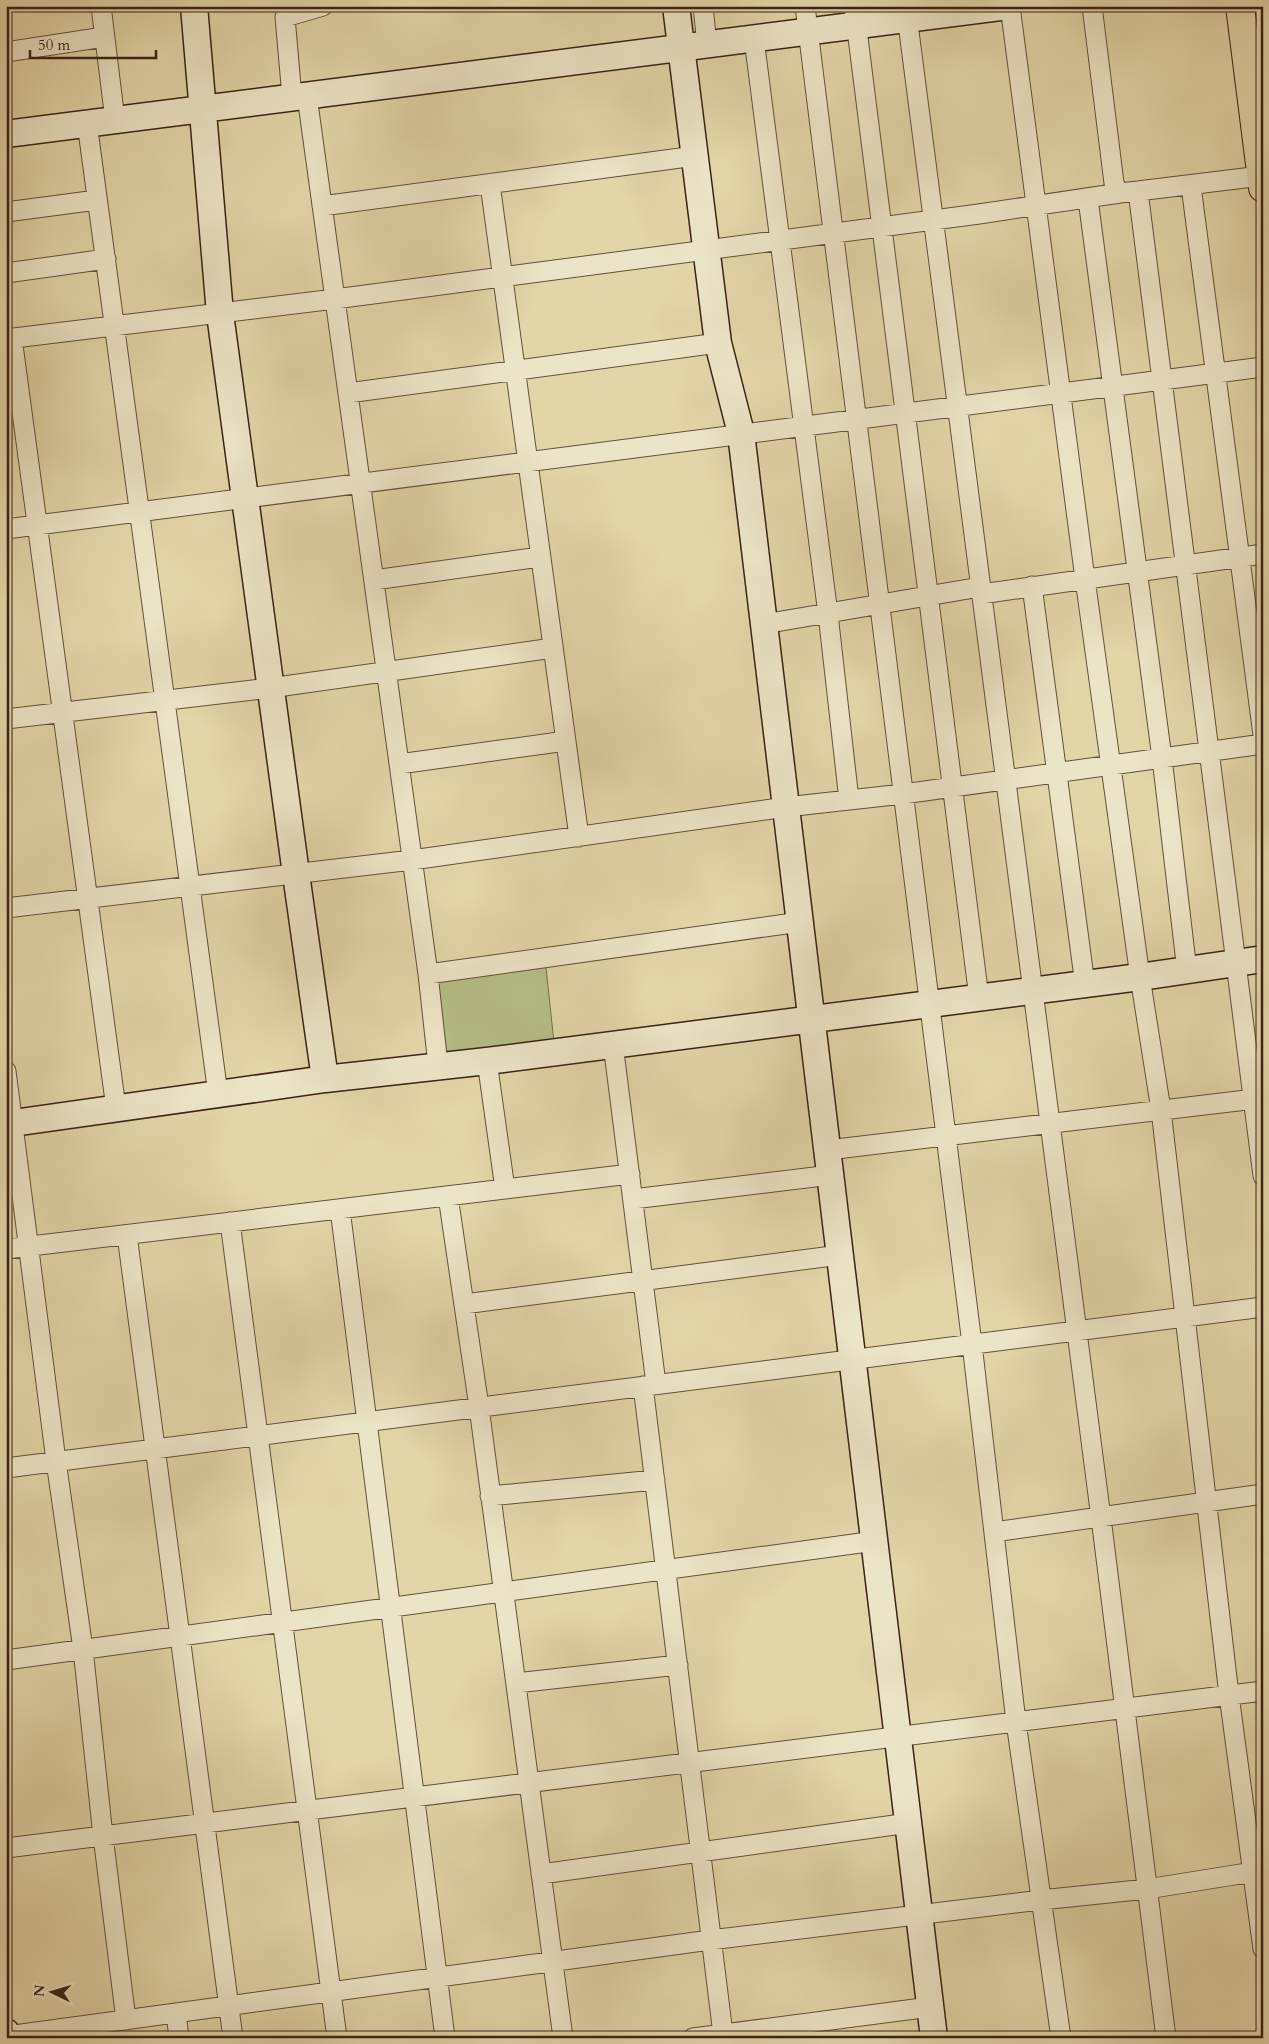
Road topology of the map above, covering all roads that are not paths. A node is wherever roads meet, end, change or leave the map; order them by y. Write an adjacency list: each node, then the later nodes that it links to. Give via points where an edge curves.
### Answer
1 (100, 6): 14 (street)
2 (194, 6): 19 (street)
3 (323, 6): 18 (street, via 285,17)
4 (676, 6): 16 (street)
5 (703, 6): 16 (street)
6 (805, 6): 13 (street)
7 (1009, 6): 10 (street); 31 (street)
8 (1092, 6): 27 (street, via 1114,187)
9 (1240, 6): 24 (main road)
10 (959, 9): 11 (street)
11 (906, 13): 12 (street); 33 (street)
12 (855, 16): 13 (street); 34 (street)
13 (808, 32): 15 (street); 35 (street)
14 (104, 37): 17 (street); 20 (street)
15 (754, 39): 16 (street); 36 (street)
16 (694, 46): 18 (street); 23 (street)
17 (6, 52)
18 (300, 97): 19 (street); 30 (street)
19 (203, 108): 20 (street); 42 (street)
20 (115, 120): 21 (street)
21 (87, 124): 22 (street); 29 (street)
22 (6, 134)
23 (695, 156): 25 (street); 37 (street)
24 (1262, 182): 26 (street)
25 (490, 184): 30 (street); 40 (street)
26 (1191, 186): 27 (street); 48 (street)
27 (1129, 192): 28 (street); 49 (street)
28 (1088, 198): 31 (street); 50 (street)
29 (98, 200): 32 (street); 38 (street)
30 (322, 206): 41 (street)
31 (1035, 206): 33 (street); 51 (street)
32 (6, 212)
33 (933, 220): 34 (street); 53 (street)
34 (882, 227): 35 (street); 54 (street)
35 (833, 233): 36 (street); 55 (street)
36 (779, 240): 37 (street); 56 (street)
37 (707, 249): 40 (street); 45 (street)
38 (106, 259): 39 (street); 43 (street)
39 (6, 273)
40 (502, 276): 41 (street); 47 (street)
41 (335, 299): 42 (street); 52 (street)
42 (220, 314): 43 (street); 60 (street)
43 (115, 326): 44 (street); 61 (street)
44 (9, 339): 62 (street)
45 (718, 343): 47 (street); 57 (street)
46 (1263, 367): 48 (street)
47 (514, 371): 52 (street); 58 (street)
48 (1216, 373): 49 (street); 66 (street)
49 (1162, 380): 50 (street); 67 (street)
50 (1112, 386): 51 (street); 68 (street)
51 (1060, 392): 53 (street); 69 (street)
52 (348, 393): 59 (street)
53 (957, 406): 54 (street); 72 (street)
54 (905, 412): 55 (street); 73 (street)
55 (856, 418): 56 (street); 74 (street)
56 (803, 425): 57 (street); 75 (street)
57 (741, 433): 58 (street); 76 (street)
58 (528, 462): 59 (street); 65 (street)
59 (360, 484): 60 (street); 70 (street)
60 (245, 499): 61 (street); 79 (street)
61 (139, 512): 62 (street); 80 (street)
62 (37, 525): 63 (street); 81 (street)
63 (6, 529)
64 (1263, 554): 66 (street)
65 (540, 557): 70 (street); 77 (street)
66 (1239, 558): 67 (street); 83 (street)
67 (1186, 565): 68 (street); 86 (street)
68 (1138, 572): 69 (street); 87 (street)
69 (1085, 579): 71 (street); 89 (street)
70 (374, 580): 78 (street)
71 (1032, 586): 72 (street); 90 (street)
72 (980, 590): 73 (street); 91 (street)
73 (929, 596): 74 (street); 92 (street)
74 (880, 605): 75 (street); 93 (street)
75 (828, 614): 76 (street); 94 (street)
76 (764, 624): 95 (street)
77 (553, 648): 78 (street); 84 (street)
78 (386, 672): 79 (street); 88 (street)
79 (270, 688): 80 (street); 98 (street)
80 (164, 700): 81 (street); 99 (street)
81 (63, 712): 82 (street); 100 (street)
82 (6, 719)
83 (1263, 735)
84 (566, 741): 88 (street); 96 (street)
85 (1263, 744): 86 (street)
86 (1209, 751): 87 (street); 104 (street)
87 (1162, 758): 89 (street); 105 (street)
88 (399, 764): 97 (street)
89 (1111, 765): 90 (street); 107 (street)
90 (1058, 773): 91 (street); 108 (street)
91 (1005, 780): 92 (street); 109 (street)
92 (954, 787): 93 (street); 110 (street)
93 (903, 794): 94 (street); 111 (street)
94 (849, 800): 95 (street)
95 (786, 807): 96 (street); 102 (street)
96 (579, 837): 97 (street)
97 (412, 860): 98 (street); 106 (street)
98 (296, 874): 99 (street); 117 (street)
99 (190, 886): 100 (street); 118 (street)
100 (88, 898): 101 (street); 120 (street)
101 (6, 908)
102 (800, 922): 106 (street); 112 (street)
103 (1263, 960): 104 (street)
104 (1236, 963): 105 (street); 119 (street)
105 (1187, 971): 107 (street)
106 (428, 974): 115 (street)
107 (1140, 978): 108 (street); 121 (street)
108 (1085, 985): 109 (street)
109 (1032, 992): 110 (street); 123 (street)
110 (979, 998): 111 (street)
111 (929, 1005): 112 (street); 124 (street)
112 (812, 1020): 113 (street); 125 (street)
113 (613, 1044): 114 (street); 126 (street)
114 (487, 1061): 115 (street); 128 (street)
115 (438, 1065): 117 (street)
116 (6, 1071): 122 (street)
117 (325, 1079): 118 (street)
118 (218, 1094): 120 (street)
119 (1258, 1098): 121 (street); 127 (street)
120 (116, 1108): 122 (street)
121 (1161, 1110): 123 (street); 140 (street)
122 (10, 1123): 134 (street)
123 (1048, 1124): 124 (street); 141 (street)
124 (946, 1136): 125 (street); 142 (street)
125 (829, 1163): 130 (street); 136 (street)
126 (630, 1174): 128 (street); 130 (street)
127 (1263, 1176)
128 (505, 1189): 129 (street)
129 (448, 1196): 131 (street); 138 (street)
130 (633, 1199): 137 (street)
131 (340, 1209): 132 (street); 146 (street)
132 (230, 1222): 133 (street); 147 (street)
133 (128, 1235): 134 (street); 148 (street)
134 (29, 1247): 135 (street); 149 (street)
135 (6, 1250)
136 (840, 1255): 137 (street); 143 (street)
137 (643, 1281): 138 (street); 144 (street)
138 (464, 1304): 145 (street)
139 (1263, 1307): 140 (street)
140 (1185, 1317): 141 (street); 154 (street)
141 (1075, 1331): 142 (street); 155 (street)
142 (972, 1344): 143 (street); 156 (street)
143 (853, 1359): 144 (street); 157 (street)
144 (650, 1385): 145 (street); 151 (street)
145 (479, 1407): 146 (street); 153 (street)
146 (367, 1421): 147 (street); 160 (street)
147 (258, 1435): 148 (street); 161 (street)
148 (156, 1448): 149 (street); 162 (street)
149 (56, 1461): 150 (street); 163 (street)
150 (6, 1468)
151 (655, 1480): 153 (street); 158 (street)
152 (1263, 1494): 154 (street)
153 (490, 1496): 159 (street)
154 (1207, 1504): 155 (street); 168 (street)
155 (1101, 1518): 156 (street); 169 (street)
156 (994, 1532): 170 (street)
157 (875, 1541): 158 (street); 171 (street)
158 (665, 1570): 159 (street); 165 (street)
159 (504, 1592): 160 (street); 166 (street)
160 (390, 1607): 161 (street); 174 (street)
161 (283, 1622): 162 (street); 175 (street)
162 (180, 1636): 163 (street); 177 (street)
163 (83, 1649): 164 (street); 178 (street)
164 (6, 1660)
165 (678, 1665): 166 (street); 172 (street)
166 (516, 1684): 173 (street)
167 (1263, 1690): 168 (street)
168 (1229, 1695): 169 (street); 182 (street)
169 (1125, 1708): 170 (street); 183 (street)
170 (1016, 1722): 171 (street); 184 (street)
171 (899, 1736): 172 (street); 176 (street)
172 (690, 1763): 173 (street); 180 (street)
173 (529, 1783): 174 (street); 181 (street)
174 (415, 1797): 175 (street); 189 (street)
175 (308, 1810): 177 (street); 190 (street)
176 (909, 1823): 180 (street); 185 (street)
177 (205, 1824): 178 (street); 191 (street)
178 (103, 1836): 179 (street); 194 (street)
179 (6, 1848)
180 (701, 1852): 181 (street); 186 (street)
181 (541, 1874): 188 (street)
182 (1256, 1877): 183 (street); 187 (street)
183 (1148, 1889): 184 (street); 205 (street)
184 (1042, 1900): 185 (street); 204 (street)
185 (919, 1914): 186 (street); 192 (street)
186 (710, 1940): 188 (street); 195 (street)
187 (1263, 1949)
188 (553, 1963): 189 (street); 201 (street)
189 (437, 1978): 190 (street); 200 (street)
190 (331, 1993): 191 (street); 199 (street)
191 (229, 2006): 193 (street); 198 (street)
192 (930, 2007): 195 (street); 203 (street)
193 (176, 2013): 194 (street); 197 (street)
194 (126, 2020): 196 (street)
195 (723, 2034): 202 (street)
196 (7, 2035)
197 (179, 2038)
198 (233, 2038)
199 (337, 2038)
200 (445, 2038)
201 (563, 2038)
202 (693, 2038)
203 (934, 2038)
204 (1061, 2038)
205 (1166, 2038)

